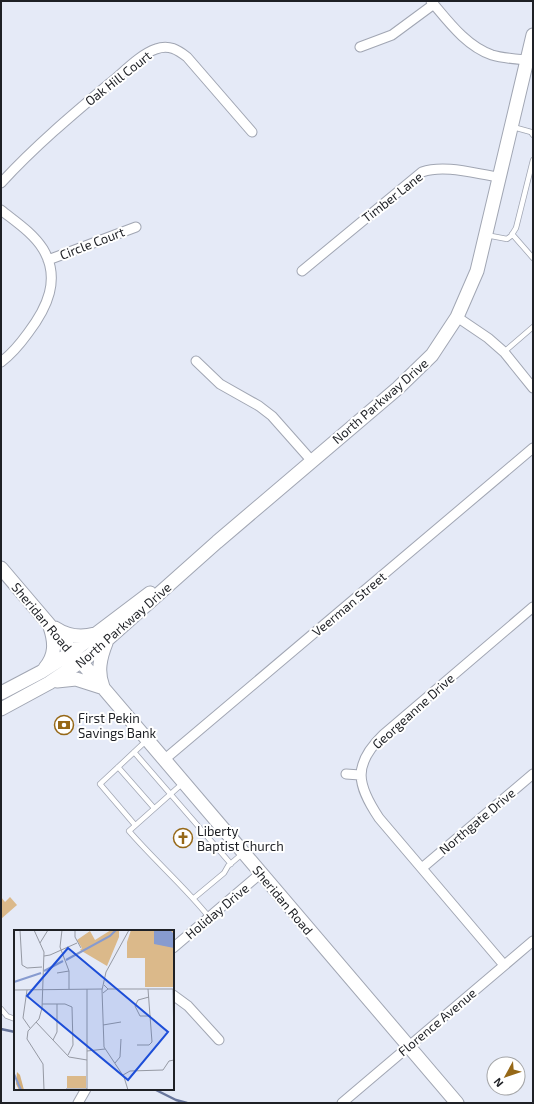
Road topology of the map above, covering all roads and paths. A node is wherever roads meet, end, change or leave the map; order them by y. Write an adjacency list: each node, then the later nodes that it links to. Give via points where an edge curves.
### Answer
1 (432, 3): 3 (street, via 392,35); 4 (street, via 459,33 477,48 491,55)
2 (533, 35): 4 (main road, North Parkway Drive)
3 (360, 47)
4 (526, 60): 5 (main road, North Parkway Drive)
5 (511, 126): 7 (lane); 9 (main road, North Parkway Drive)
6 (252, 132): 10 (street, Oak Hill Court, via 187,57 174,48 163,47 149,52 134,63 48,135)
7 (533, 135)
8 (533, 160): 13 (lane, via 516,228)
9 (499, 177): 14 (main road, North Parkway Drive); 17 (street, Timber Lane, via 433,169 422,172)
10 (1, 183)
11 (1, 210): 16 (street, via 40,244)
12 (136, 227): 16 (street, Circle Court)
13 (512, 234): 14 (lane, via 507,239); 15 (lane)
14 (486, 235): 18 (main road, North Parkway Drive, via 477,271)
15 (533, 258)
16 (48, 260): 22 (street, via 52,278 46,305 20,344)
17 (302, 271)
18 (457, 318): 20 (street); 25 (main road, North Parkway Drive, via 437,348 413,375)
19 (533, 327): 20 (lane)
20 (504, 352): 23 (street)
21 (196, 361): 25 (street, via 220,384 272,416)
22 (1, 362)
23 (533, 388)
24 (533, 448): 41 (street, Veerman Street)
25 (311, 460): 26 (main road, North Parkway Drive)
26 (217, 542): 30 (main road, North Parkway Drive); 31 (main road, North Parkway Drive)
27 (1, 568): 29 (main road, Sheridan Road)
28 (533, 607): 45 (street, Georgeanne Drive, via 377,741 364,760)
29 (48, 623): 30 (main road, via 71,635 87,636); 32 (main road, Sheridan Road); 34 (main road, via 54,648 53,656)
30 (97, 633): 32 (main road, North Parkway Drive)
31 (106, 643): 33 (main road, North Parkway Drive); 36 (main road, via 100,662)
32 (72, 652): 33 (main road, Sheridan Road); 34 (main road, North Parkway Drive)
33 (81, 662): 35 (main road, North Parkway Drive); 36 (main road, Sheridan Road)
34 (44, 669): 37 (main road, North Parkway Drive)
35 (51, 682): 36 (main road, via 76,679); 38 (main road, North Parkway Drive)
36 (104, 689): 39 (main road, Sheridan Road)
37 (1, 692)
38 (1, 709)
39 (148, 740): 40 (lane); 41 (main road, Sheridan Road)
40 (134, 752): 42 (lane); 47 (lane)
41 (164, 759): 46 (main road, Sheridan Road)
42 (118, 767): 48 (lane); 49 (lane, via 100,784)
43 (346, 774): 45 (street)
44 (533, 774): 52 (street, Northgate Drive)
45 (360, 775): 52 (street, via 361,785 379,818)
46 (184, 782): 47 (lane); 50 (main road, Sheridan Road)
47 (172, 793): 48 (lane); 51 (lane)
48 (154, 808): 49 (lane)
49 (135, 825): 54 (lane, via 129,831 154,860)
50 (244, 853): 51 (lane); 53 (main road, Sheridan Road)
51 (231, 864): 54 (lane)
52 (422, 868): 58 (street)
53 (261, 873): 55 (street, Holiday Drive); 63 (main road, Sheridan Road)
54 (194, 898): 55 (lane)
55 (209, 917): 57 (street, Holiday Drive)
56 (533, 941): 58 (street, Florence Avenue)
57 (174, 947)
58 (504, 965): 63 (street, Florence Avenue)
59 (174, 996): 62 (street, via 188,1006)
60 (1, 1009): 61 (lane, via 7,1016)
61 (14, 1019)
62 (219, 1040)
63 (408, 1047): 66 (street, Florence Avenue); 67 (main road, Sheridan Road)
64 (85, 1090): 65 (street)
65 (78, 1103)
66 (342, 1103)
67 (457, 1103)

